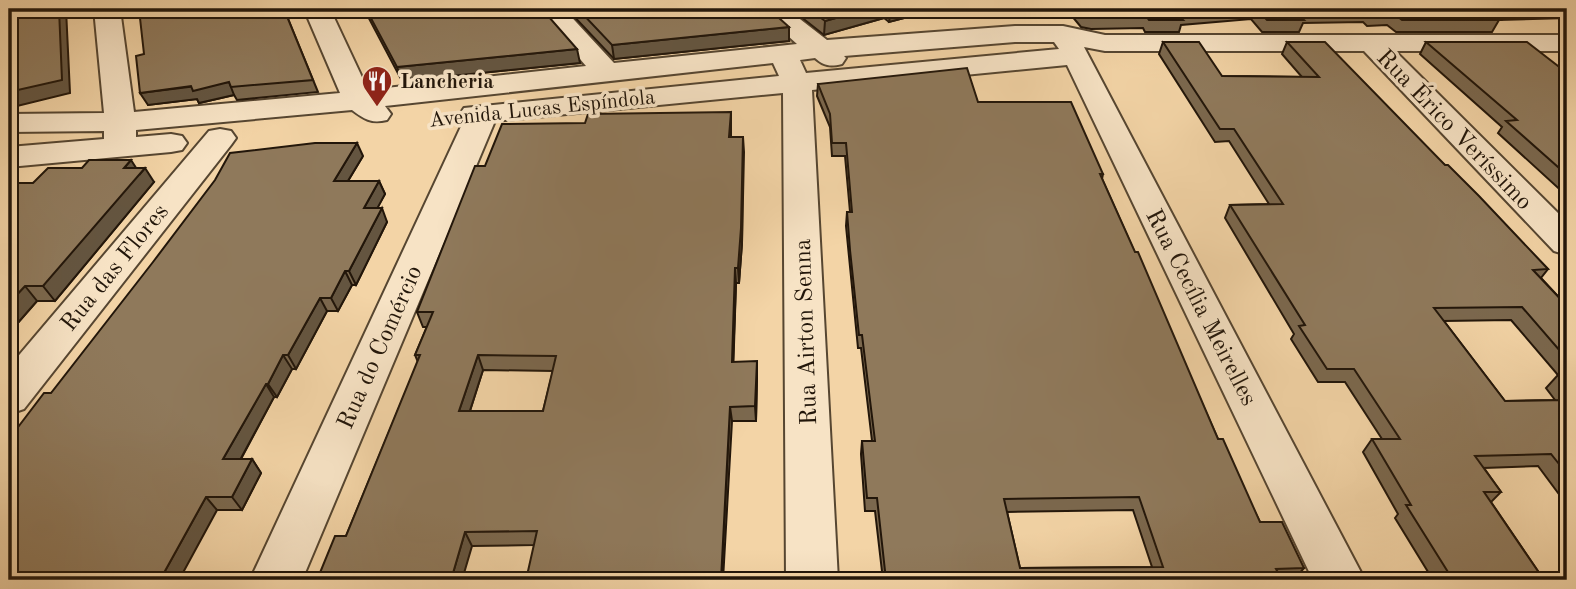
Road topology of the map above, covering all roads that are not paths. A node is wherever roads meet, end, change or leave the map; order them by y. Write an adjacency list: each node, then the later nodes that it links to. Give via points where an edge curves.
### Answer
1 (107, 9): 16 (street)
2 (317, 9): 12 (street)
3 (550, 9): 10 (street)
4 (771, 9): 8 (street)
5 (1567, 43): 7 (street)
6 (1081, 44): 7 (street); 8 (street, Avenida Lucas Espíndola, via 1015,34); 11 (street, Avenida Lucas Espíndola); 23 (street, Rua Cecília Meirelles)
7 (1372, 44): 19 (street, Rua Érico Veríssimo)
8 (823, 49): 9 (street, Avenida Lucas Espíndola); 11 (street)
9 (790, 68): 10 (street, Avenida Lucas Espíndola); 11 (street, Avenida Lucas Espíndola); 13 (street, Avenida Lucas Espíndola); 22 (street, Rua Airton Senna)
10 (607, 73): 12 (street, Avenida Lucas Espíndola)
11 (850, 78)
12 (358, 100): 15 (street); 16 (street, Avenida Lucas Espíndola)
13 (483, 113): 15 (street, Avenida Lucas Espíndola); 21 (street, Rua do Comércio)
14 (9, 123): 16 (street, Avenida Lucas Espíndola)
15 (389, 123): 17 (street, Avenida Lucas Espíndola)
16 (120, 135): 17 (street, Avenida Lucas Espíndola); 18 (street, Avenida Lucas Espíndola)
17 (220, 138): 20 (street, Rua das Flores)
18 (9, 158)
19 (1567, 243)
20 (9, 397)
21 (276, 580)
22 (813, 580)
23 (1339, 580)

